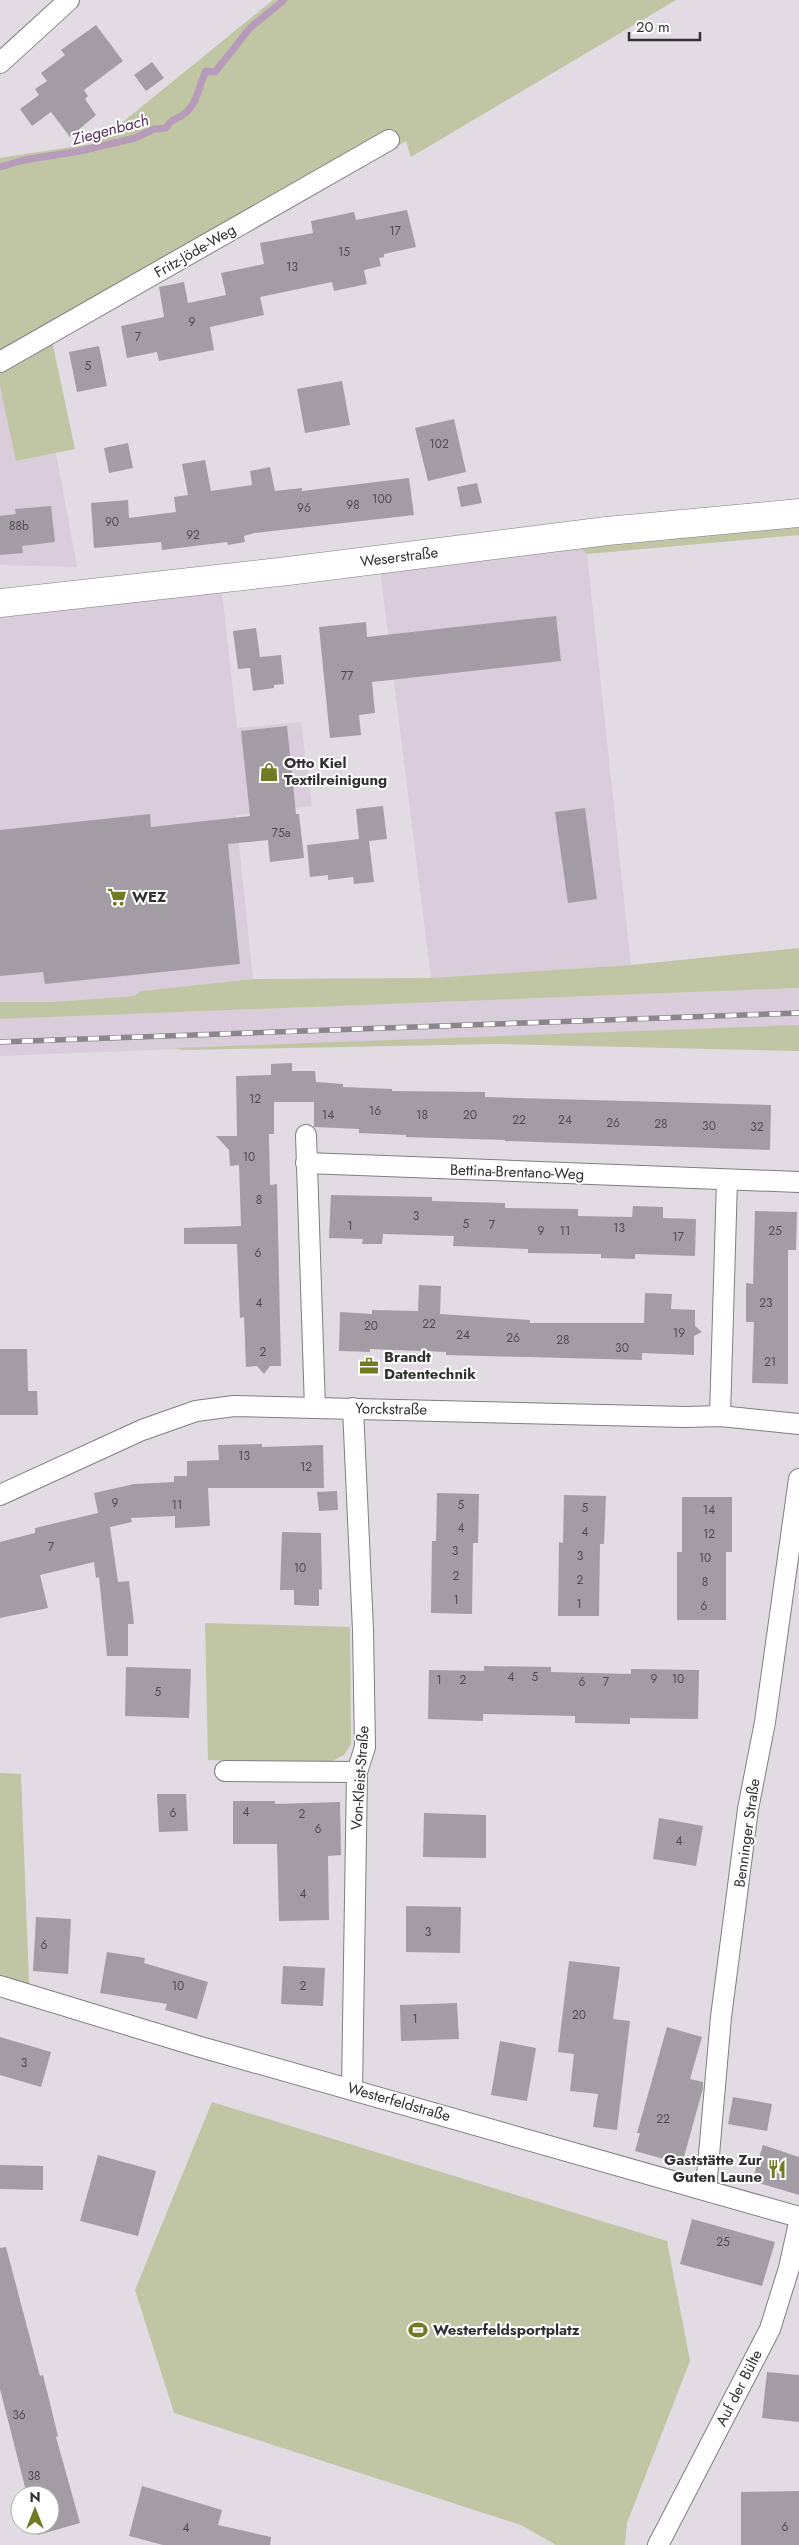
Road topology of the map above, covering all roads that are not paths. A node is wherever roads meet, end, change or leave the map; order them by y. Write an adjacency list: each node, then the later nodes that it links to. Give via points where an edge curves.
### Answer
1 (69, 0): 2 (street)
2 (0, 63)
3 (389, 140): 4 (street, Fritz-Jöde-Weg)
4 (0, 362)
5 (799, 513): 6 (street, Weserstraße, via 607,531)
6 (0, 603)
7 (306, 1135): 8 (street)
8 (306, 1164): 9 (street, Bettina-Brentano-Weg); 11 (street)
9 (727, 1180): 10 (street, Bettina-Brentano-Weg); 13 (street)
10 (799, 1182)
11 (316, 1408): 12 (street, Yorckstraße); 16 (street, Yorckstraße, via 234,1406 196,1411 142,1430)
12 (353, 1408): 13 (street, Yorckstraße); 18 (street, Von-Kleist-Straße, via 365,1747)
13 (720, 1416): 14 (street, Yorckstraße)
14 (799, 1424)
15 (799, 1479): 21 (street, Benninger Straße, via 765,1722 748,1809 721,2017)
16 (0, 1495)
17 (225, 1771): 18 (street)
18 (357, 1772): 20 (street, Von-Kleist-Straße)
19 (0, 1986): 20 (street, Westerfeldstraße)
20 (352, 2089): 21 (street, Westerfeldstraße)
21 (706, 2189): 22 (street, Westerfeldstraße)
22 (799, 2217)
23 (799, 2223): 24 (street, Auf der Bülte, via 770,2329)
24 (658, 2545)

